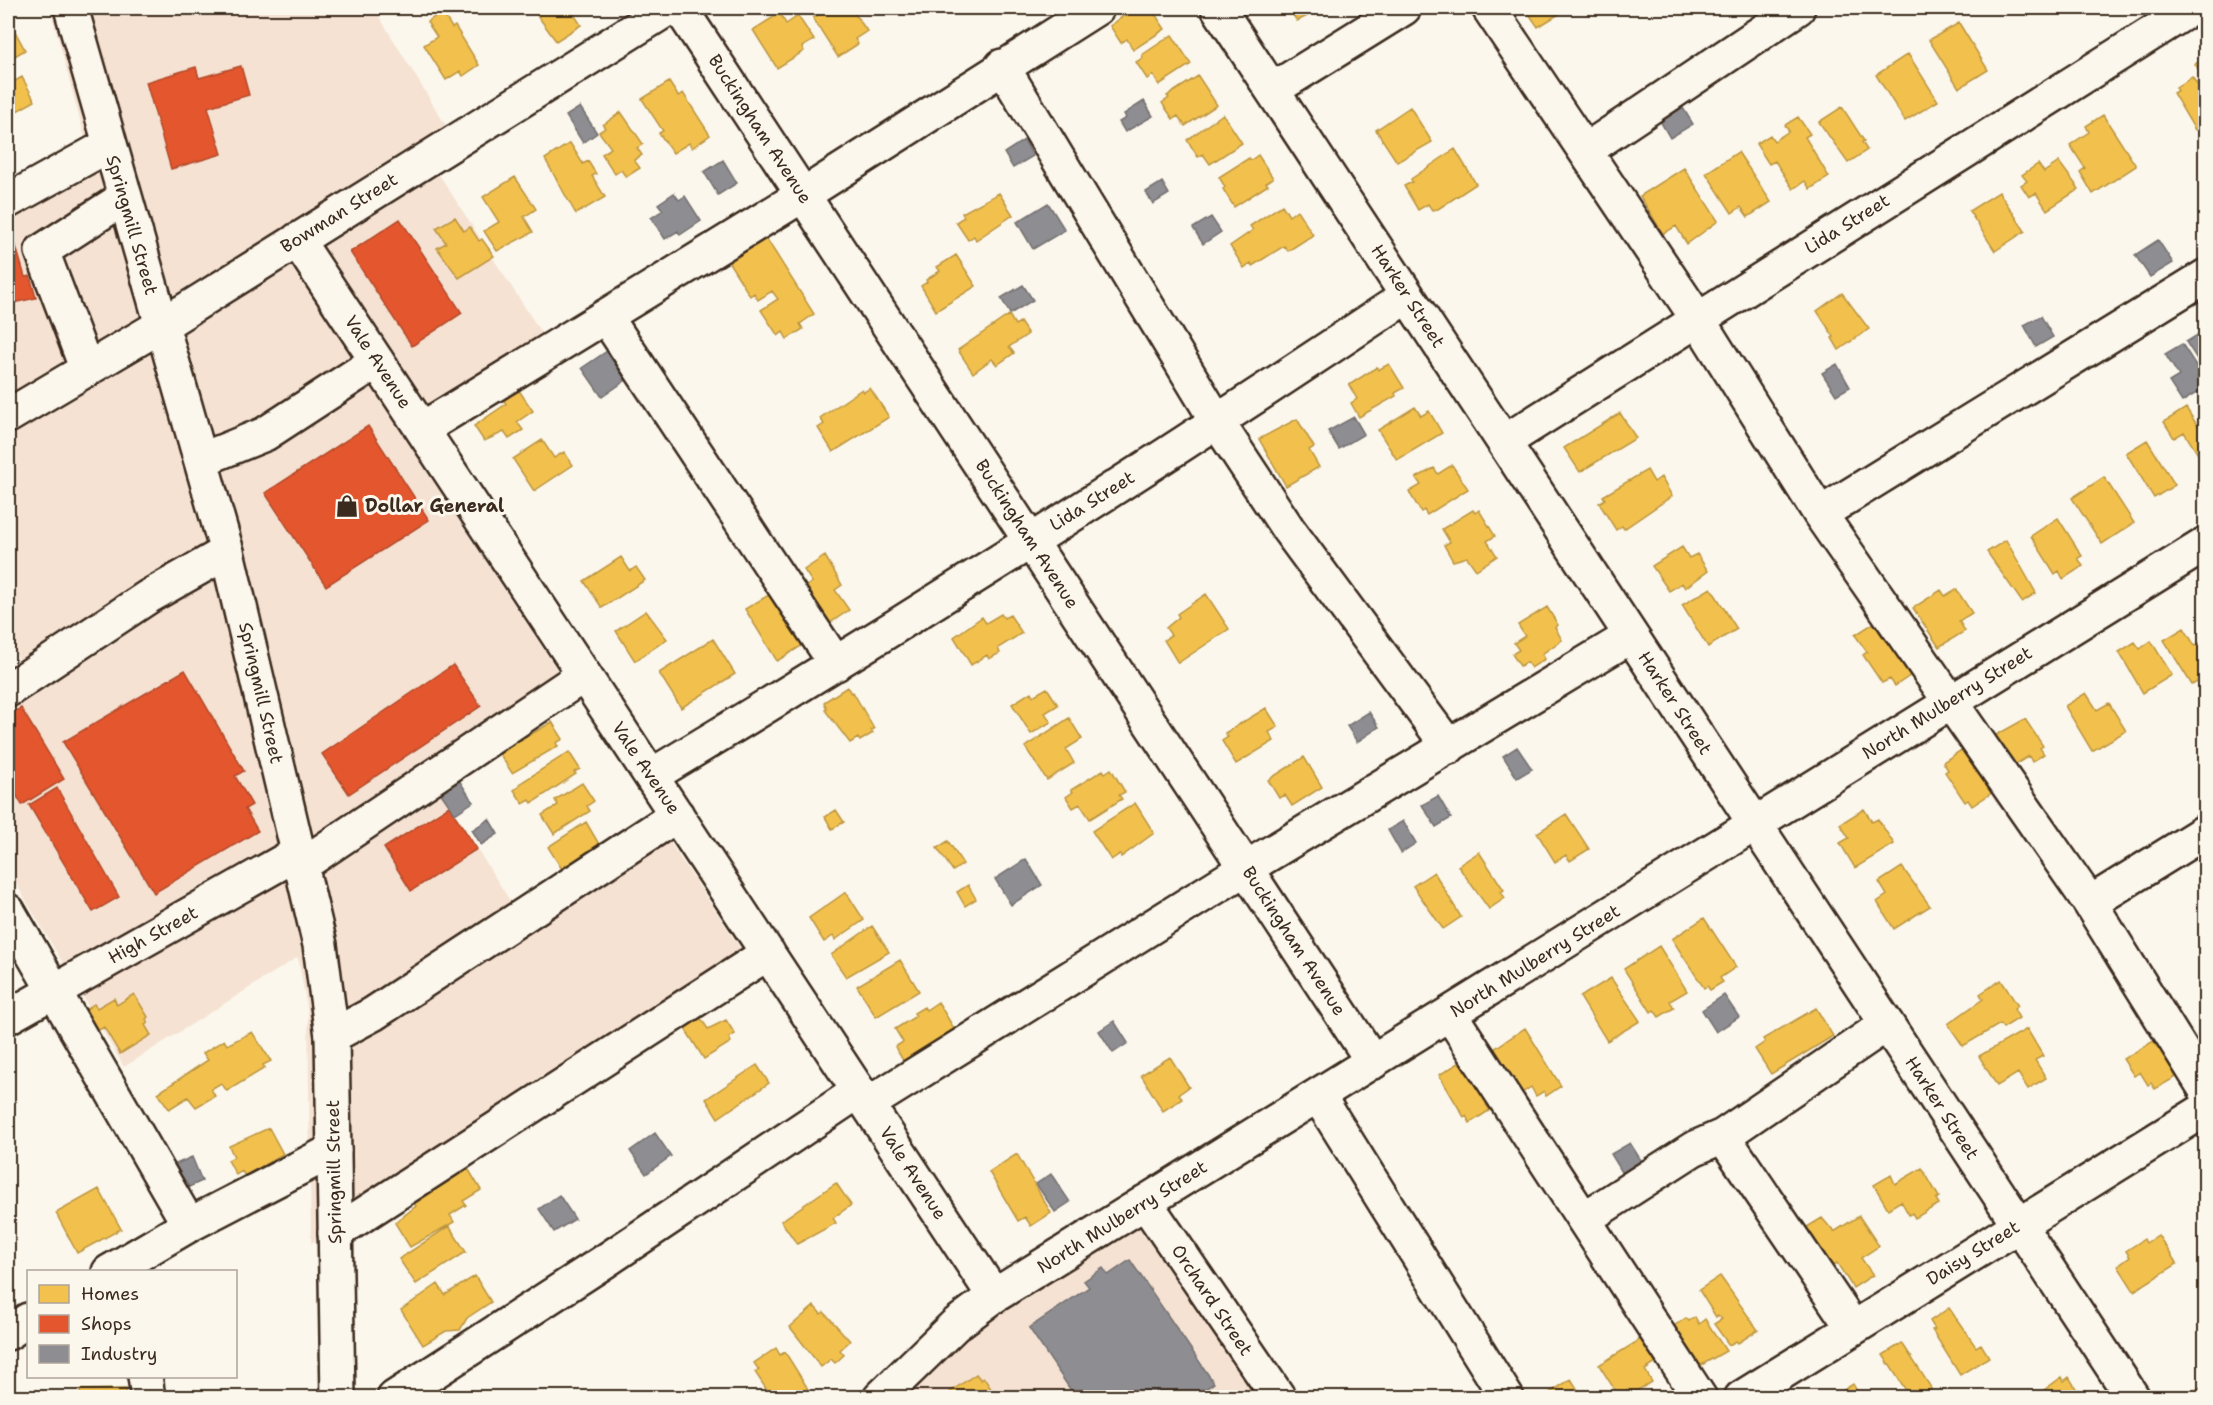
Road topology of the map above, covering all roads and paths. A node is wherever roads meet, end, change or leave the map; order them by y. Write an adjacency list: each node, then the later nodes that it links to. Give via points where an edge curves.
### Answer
1 (71, 8): 12 (street, Springmill Street)
2 (669, 8): 17 (street, Bowman Street)
3 (680, 8): 14 (street, Buckingham Avenue)
4 (1097, 8): 10 (street)
5 (1218, 8): 11 (street, Harker Street)
6 (1404, 8): 11 (street)
7 (1489, 8): 13 (street)
8 (1798, 8): 13 (street)
9 (2192, 8): 21 (street, Lida Street)
10 (1002, 66): 14 (street); 26 (street)
11 (1272, 90): 19 (street, Harker Street)
12 (109, 145): 15 (street, Springmill Street); 16 (street)
13 (1586, 150): 21 (street)
14 (803, 195): 20 (street); 31 (street, Buckingham Avenue)
15 (124, 198): 22 (street, Springmill Street); 24 (street, via 42,251)
16 (8, 201)
17 (297, 240): 22 (street, Bowman Street); 23 (street, Vale Avenue)
18 (2205, 276): 30 (street)
19 (1407, 296): 26 (street, Lida Street); 28 (street, Harker Street)
20 (606, 317): 27 (street); 35 (street)
21 (1697, 318): 28 (street, Lida Street); 30 (street)
22 (162, 325): 24 (street, Bowman Street); 29 (street, Springmill Street)
23 (377, 361): 27 (street, Vale Avenue); 29 (street, via 265,434)
24 (87, 370): 25 (street, Bowman Street)
25 (8, 416)
26 (1218, 423): 31 (street, Lida Street); 39 (street, via 1288,529)
27 (423, 429): 36 (street, Vale Avenue)
28 (1504, 442): 34 (street, Harker Street)
29 (201, 460): 33 (street, Springmill Street)
30 (1820, 514): 38 (street)
31 (1030, 539): 35 (street, Lida Street); 45 (street, Buckingham Avenue)
32 (2205, 544): 38 (street, North Mulberry Street)
33 (227, 552): 37 (street, via 148,597); 44 (street, Springmill Street)
34 (1631, 636): 39 (street); 42 (street, Harker Street)
35 (836, 664): 40 (street, Lida Street)
36 (584, 675): 40 (street, Vale Avenue); 44 (street, High Street)
37 (8, 690)
38 (1950, 701): 42 (street, North Mulberry Street); 46 (street)
39 (1449, 747): 45 (street)
40 (651, 776): 41 (street, Vale Avenue)
41 (677, 815): 48 (street, Vale Avenue); 53 (street, via 373,1014)
42 (1755, 824): 50 (street, North Mulberry Street); 52 (street, Harker Street)
43 (2205, 831): 46 (street)
44 (300, 859): 49 (street, High Street); 53 (street, Springmill Street, via 324,966)
45 (1246, 868): 54 (street, Buckingham Avenue); 56 (street)
46 (2090, 903): 55 (street)
47 (8, 911): 49 (street)
48 (768, 953): 56 (street, Vale Avenue); 65 (street)
49 (54, 991): 51 (street, High Street); 63 (street)
50 (1450, 1014): 54 (street, North Mulberry Street); 62 (street)
51 (8, 1017)
52 (1887, 1024): 59 (street); 64 (street, Harker Street)
53 (332, 1036): 60 (street, Springmill Street)
54 (1373, 1062): 57 (street, North Mulberry Street)
55 (2205, 1090)
56 (863, 1097): 67 (street, Vale Avenue); 74 (street)
57 (1319, 1097): 61 (street, North Mulberry Street); 77 (street)
58 (2205, 1109): 64 (street, Daisy Street)
59 (1723, 1136): 62 (street, via 1693,1149); 69 (street)
60 (334, 1150): 63 (street); 65 (street, Springmill Street)
61 (1145, 1202): 67 (street, North Mulberry Street); 76 (street, Orchard Street)
62 (1584, 1219): 78 (street)
63 (189, 1225): 66 (street)
64 (2019, 1225): 69 (street, Daisy Street); 80 (street, Harker Street)
65 (335, 1233): 72 (street, Springmill Street)
66 (125, 1267)
67 (994, 1296): 75 (street, North Mulberry Street, via 955,1325)
68 (27, 1321): 70 (street)
69 (1853, 1328): 79 (street, Daisy Street)
70 (8, 1333)
71 (145, 1378): 73 (street)
72 (332, 1395)
73 (148, 1398)
74 (394, 1398)
75 (880, 1398)
76 (1279, 1398)
77 (1507, 1398)
78 (1700, 1398)
79 (1741, 1398)
80 (2133, 1398)

